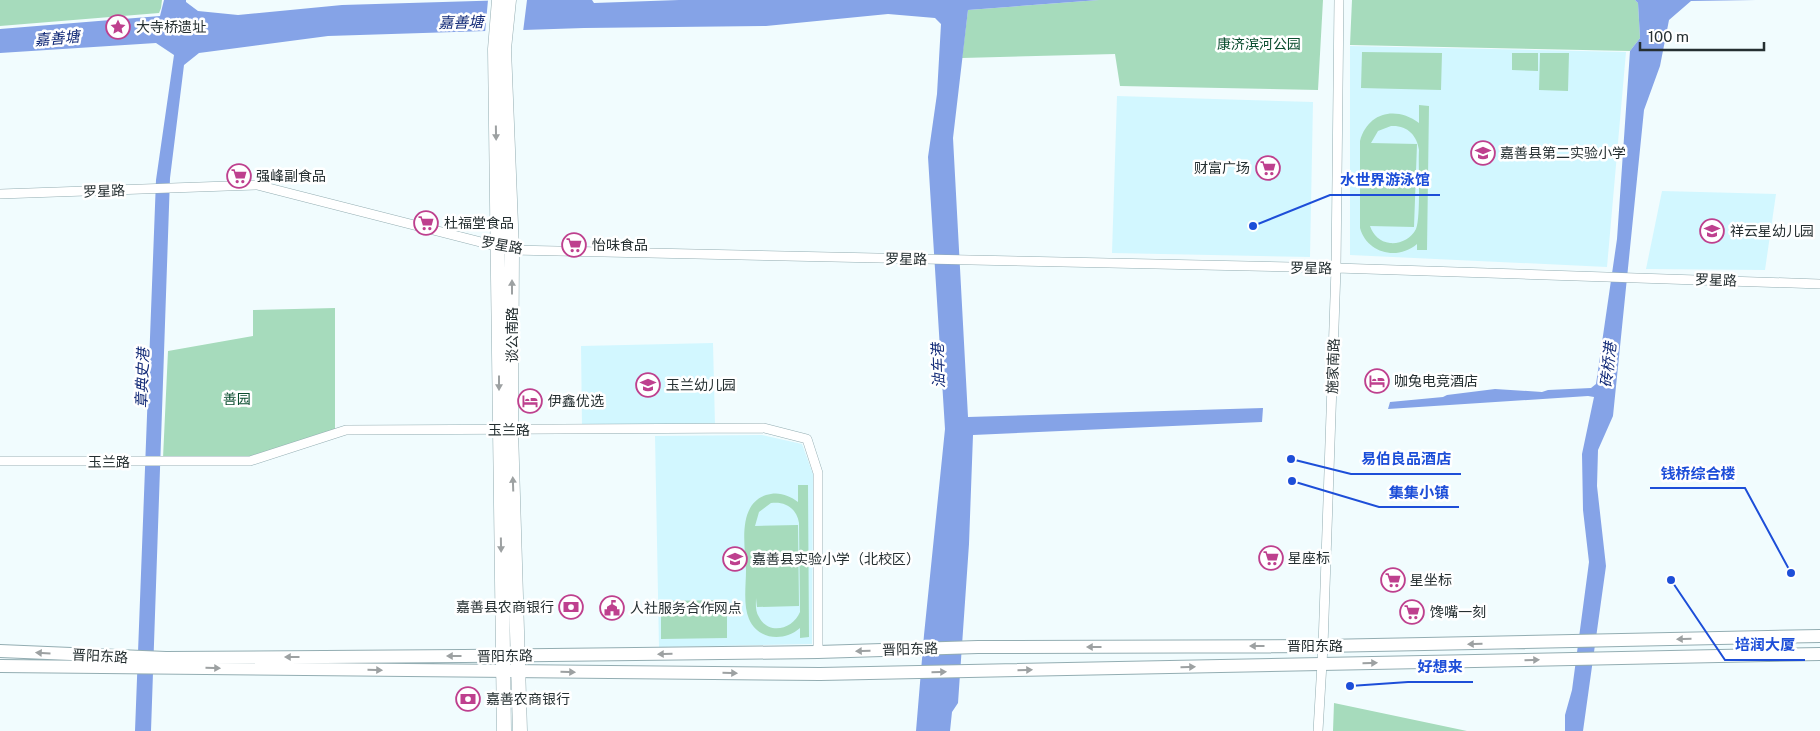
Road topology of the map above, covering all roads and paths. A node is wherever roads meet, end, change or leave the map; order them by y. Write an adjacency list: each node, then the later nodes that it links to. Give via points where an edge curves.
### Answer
1 (499, 0): 4 (main road, 谈公南路)
2 (509, 0): 4 (main road, 谈公南路)
3 (1339, 0): 7 (street, 施家南路)
4 (499, 49): 6 (main road, 谈公南路)
5 (0, 194): 6 (street, 罗星路, via 257,185)
6 (505, 248): 7 (street, 罗星路); 9 (main road, 谈公南路)
7 (1336, 268): 8 (street, 罗星路); 12 (street, 施家南路)
8 (1820, 284)
9 (505, 430): 10 (street, 玉兰路, via 346,430 250,461); 14 (street, 玉兰路, via 764,428 807,439 818,473); 16 (main road, 谈公南路, one-way to 16); 17 (main road, 谈公南路, one-way to 9)
10 (0, 461)
11 (1820, 636): 12 (main road, 晋阳东路, one-way to 12)
12 (1323, 646): 14 (main road, 晋阳东路, one-way to 14, via 978,647); 20 (street, 施家南路)
13 (0, 651): 18 (main road, 晋阳东路, one-way to 13)
14 (818, 652): 17 (main road, 晋阳东路, one-way to 17)
15 (1820, 654): 20 (main road, 晋阳东路, one-way to 15)
16 (503, 656): 17 (main road, 晋阳东路); 19 (main road, 晋阳东路, one-way to 19); 22 (main road, 谈公南路)
17 (519, 656): 23 (main road, 谈公南路)
18 (126, 662): 19 (main road, 晋阳东路); 21 (main road, 晋阳东路)
19 (165, 663): 22 (main road, 晋阳东路, one-way to 22)
20 (1321, 664): 23 (main road, 晋阳东路, one-way to 20, via 820,674); 26 (street, 施家南路)
21 (0, 666)
22 (503, 671): 23 (main road, 晋阳东路); 24 (main road, 谈公南路)
23 (519, 671): 25 (main road, 谈公南路)
24 (504, 731)
25 (520, 731)
26 (1318, 731)

